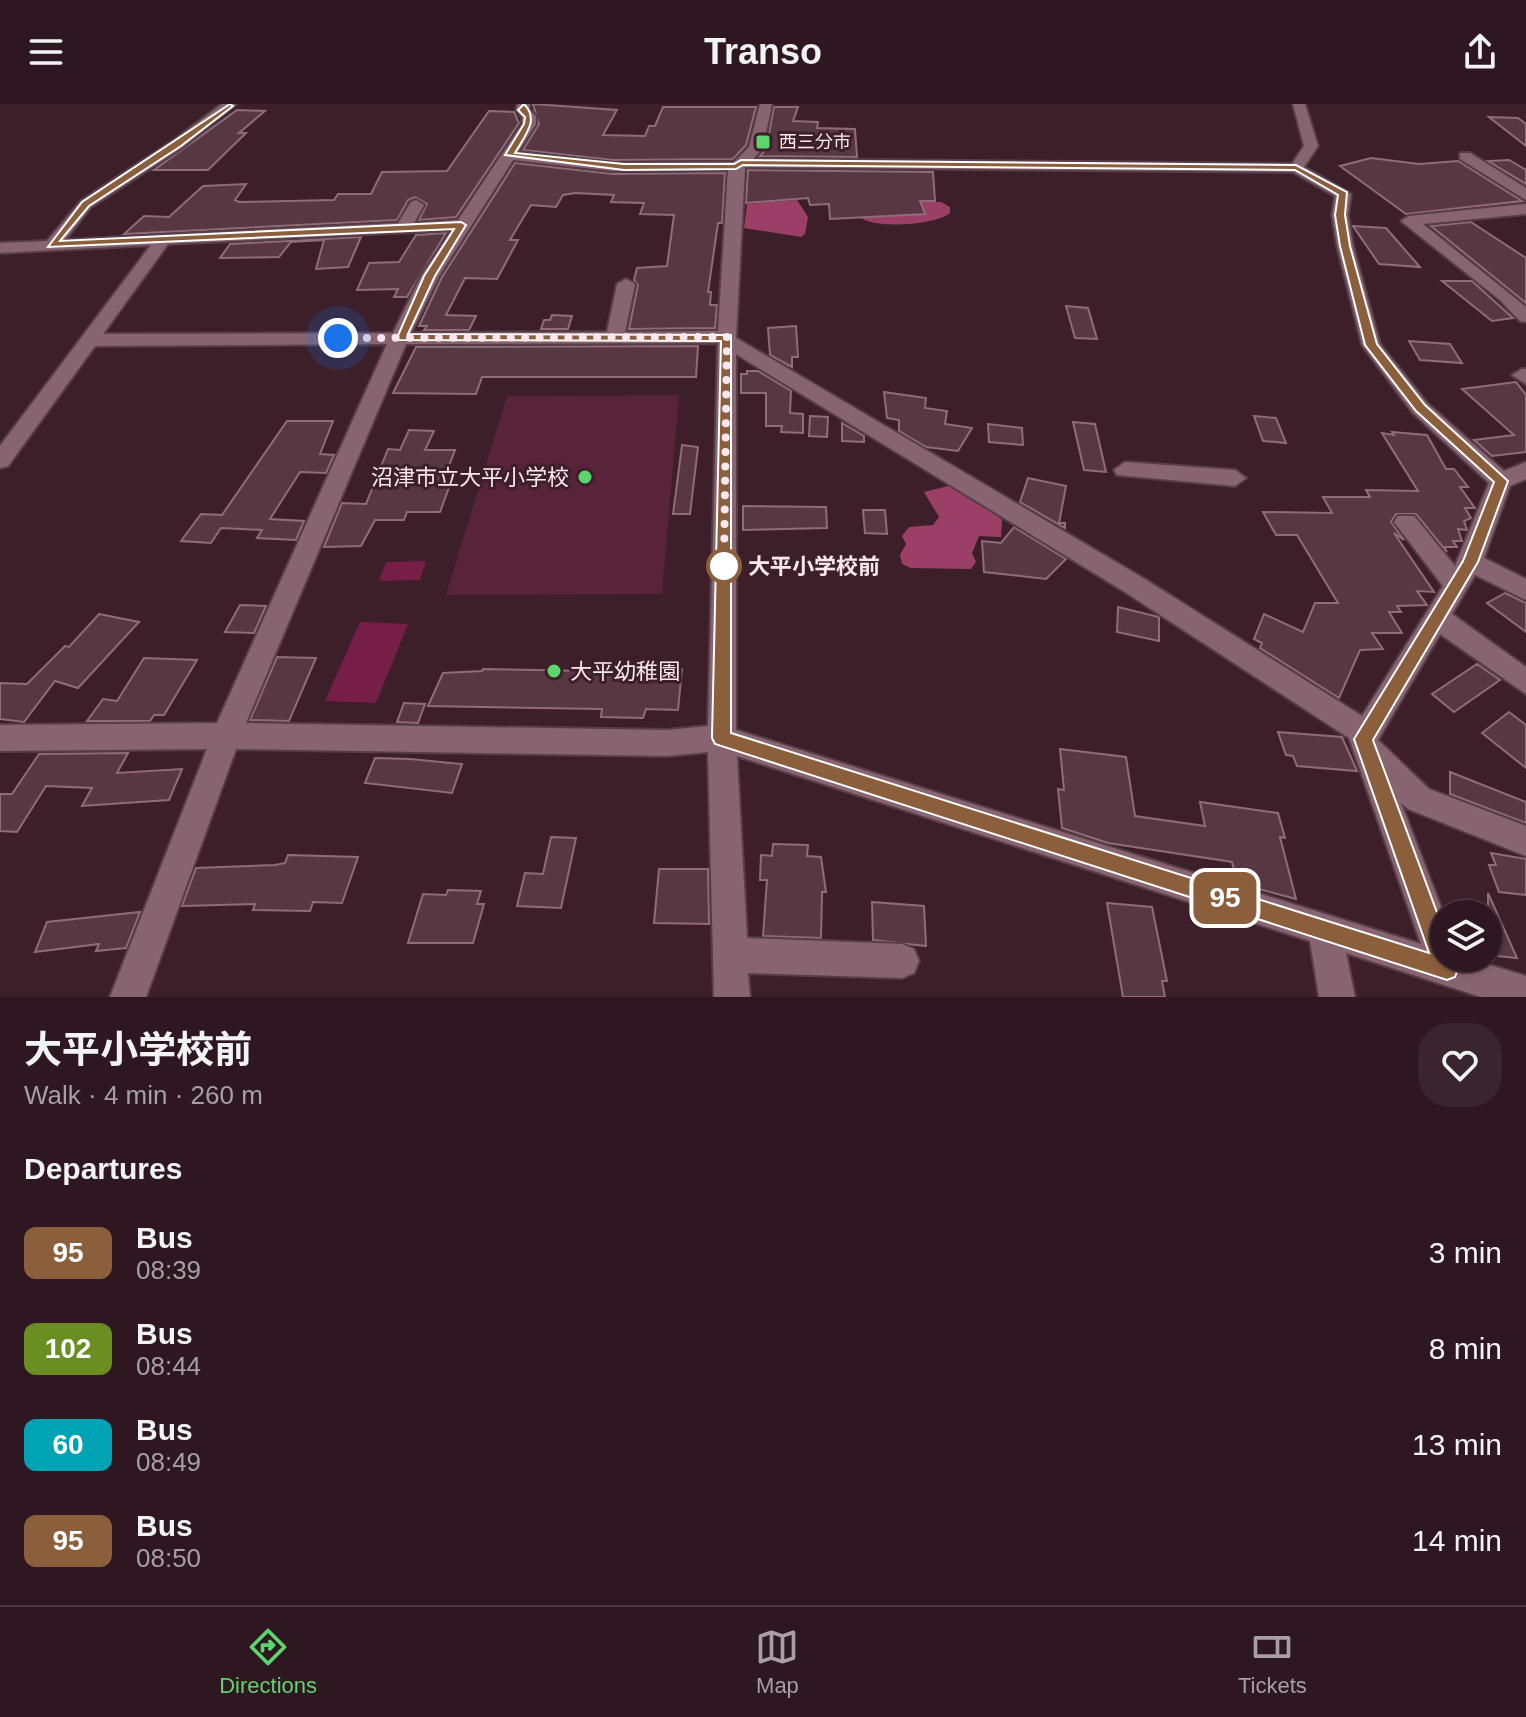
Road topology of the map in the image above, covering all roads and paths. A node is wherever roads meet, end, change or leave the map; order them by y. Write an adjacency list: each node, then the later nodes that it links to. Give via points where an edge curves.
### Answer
1 (230, 104): 15 (street, via 86,204)
2 (524, 104): 5 (street, via 529,124)
3 (766, 104): 7 (street, via 756,148)
4 (1299, 104): 8 (street, via 1311,146)
5 (509, 155): 7 (street, via 613,167); 12 (street)
6 (1465, 156): 9 (street)
7 (738, 164): 8 (street); 22 (street)
8 (1296, 168): 28 (street, via 1343,194 1345,246 1371,345 1420,408)
9 (1526, 195)
10 (416, 205): 13 (street)
11 (1526, 209): 18 (street, via 1409,221 1506,296)
12 (461, 225): 13 (street); 20 (street)
13 (404, 227): 14 (street)
14 (164, 239): 15 (street); 23 (street)
15 (52, 245): 16 (street)
16 (0, 248)
17 (626, 284): 21 (street)
18 (1526, 320): 19 (street, via 1518,325)
19 (1526, 336)
20 (400, 337): 21 (street); 23 (street); 35 (street)
21 (615, 337): 22 (street)
22 (727, 338): 37 (street); 38 (street, via 1134,585)
23 (90, 340): 24 (street)
24 (0, 461)
25 (1125, 470): 27 (street)
26 (1526, 470): 28 (street)
27 (1235, 478)
28 (1501, 481): 30 (street)
29 (1406, 522): 31 (street)
30 (1470, 562): 31 (street); 32 (street)
31 (1456, 585): 33 (street)
32 (1526, 590)
33 (1438, 618): 34 (street); 38 (street)
34 (1526, 682)
35 (226, 736): 36 (street); 37 (street, via 667,743); 47 (street)
36 (0, 738)
37 (722, 738): 41 (street); 42 (street)
38 (1366, 742): 39 (street, via 1419,799); 40 (street)
39 (1526, 841)
40 (1430, 921)
41 (1324, 928): 44 (street); 49 (street)
42 (730, 955): 43 (street); 48 (street)
43 (902, 961)
44 (1430, 963)
45 (1456, 972): 46 (street)
46 (1526, 994)
47 (128, 997)
48 (732, 997)
49 (1337, 997)

